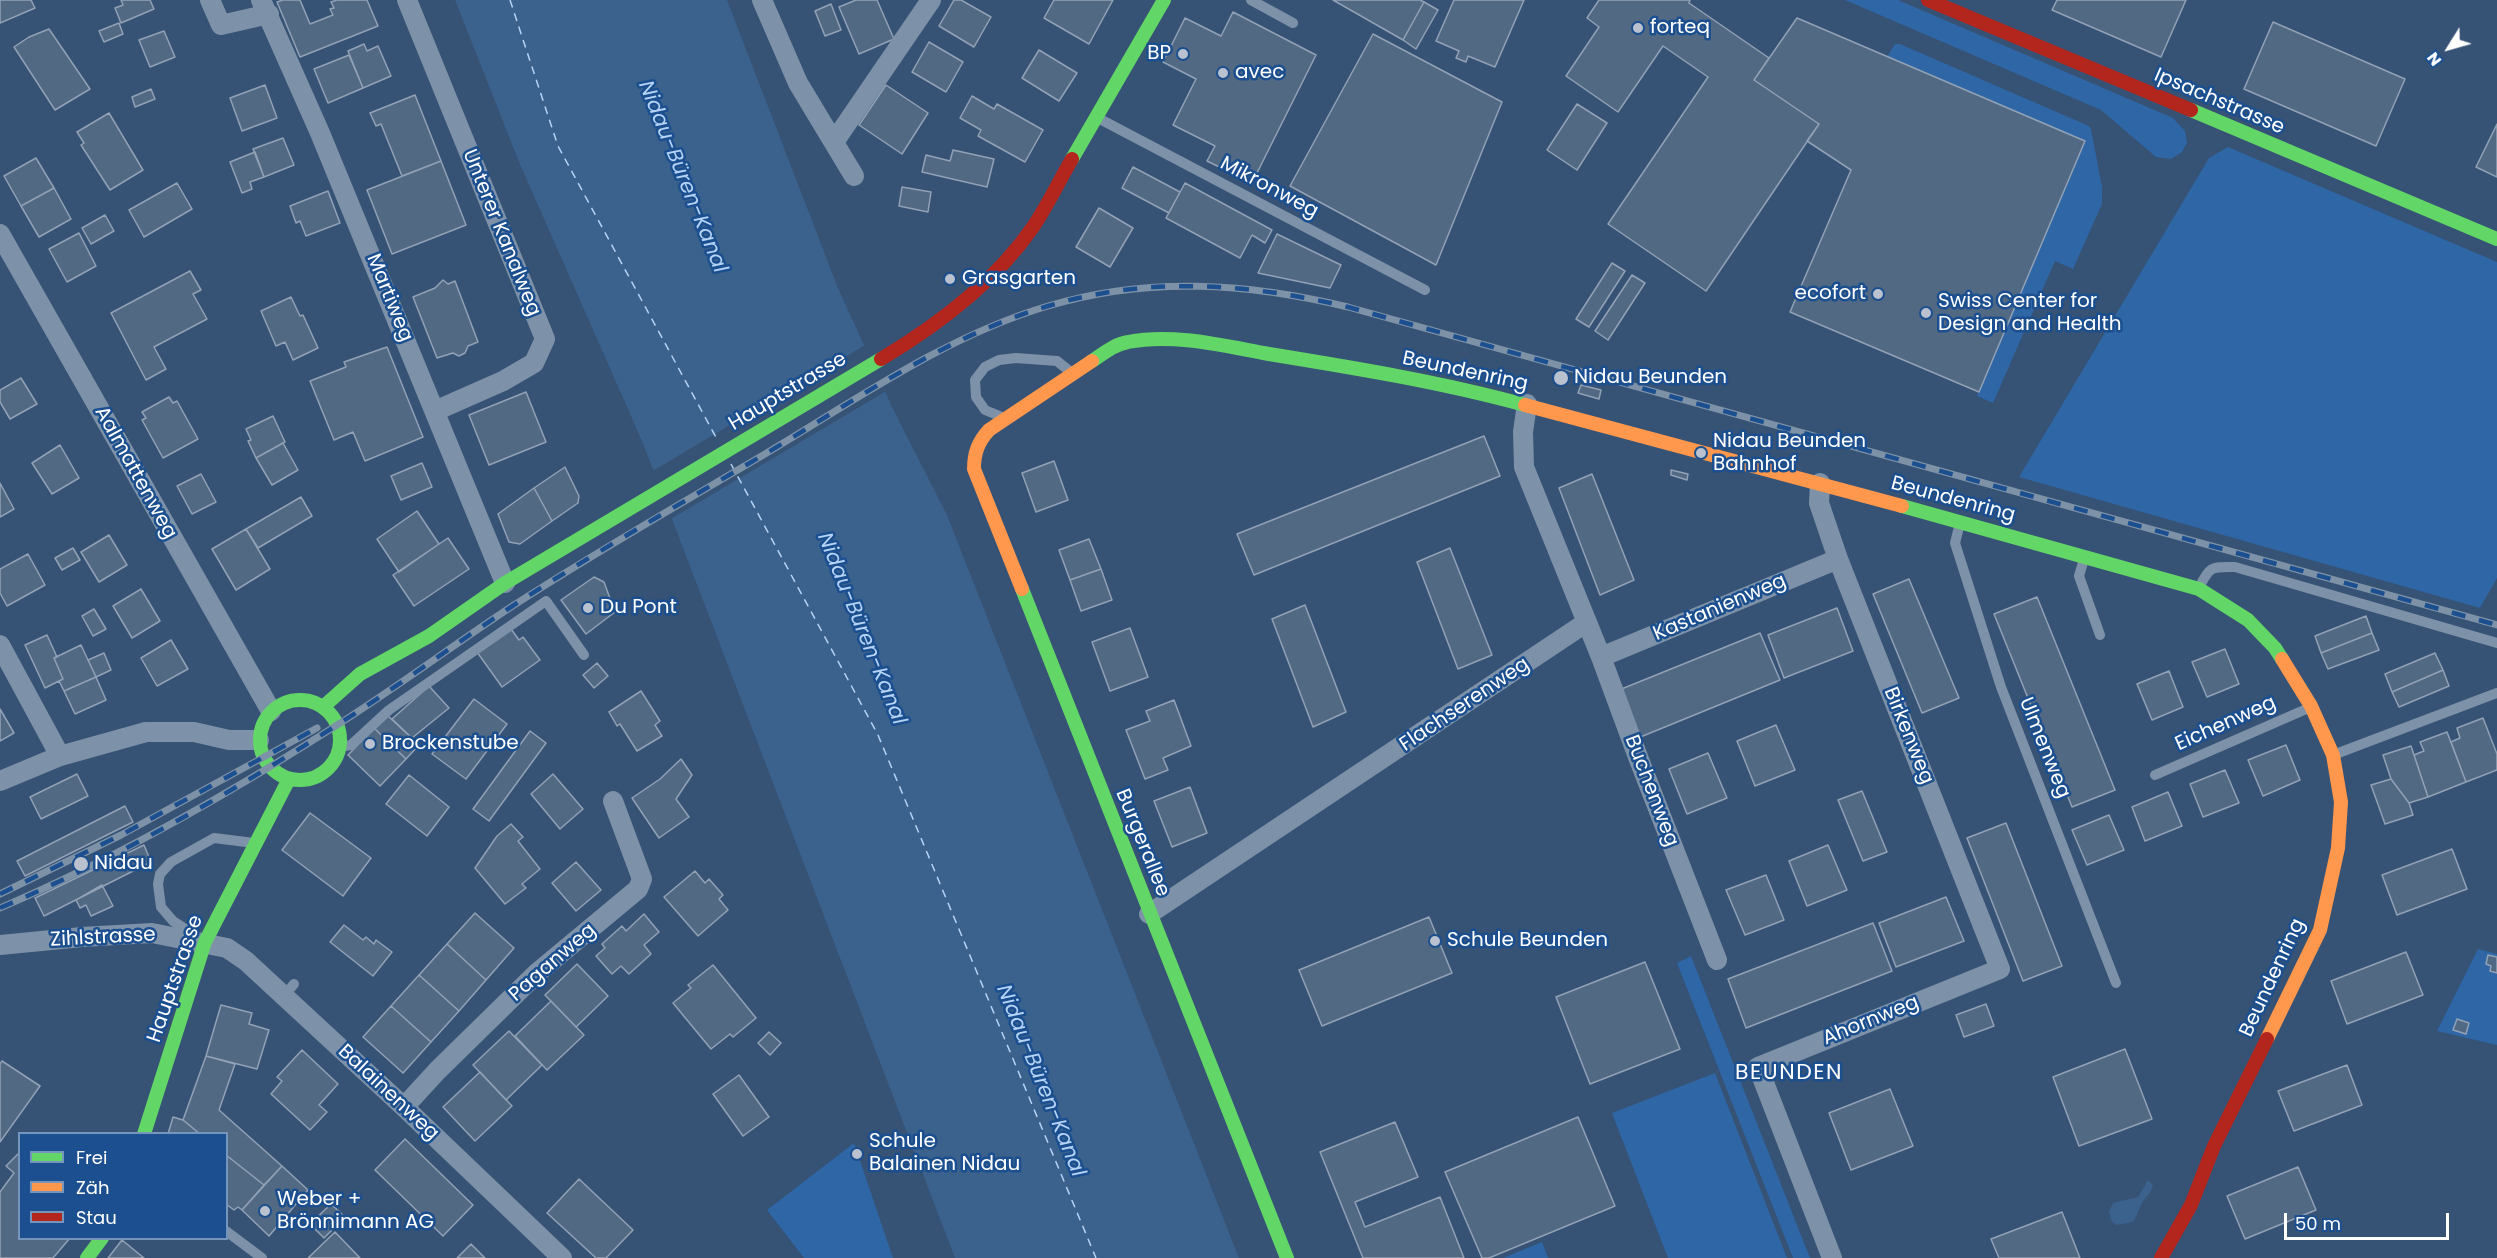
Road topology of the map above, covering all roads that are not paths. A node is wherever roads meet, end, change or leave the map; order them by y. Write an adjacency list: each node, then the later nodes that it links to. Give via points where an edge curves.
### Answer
1 (210, 0): 8 (street, Martiweg, via 221,25)
2 (407, 0): 18 (street, Unterer Kanalweg, via 545,339 534,363)
3 (762, 0): 11 (street, via 798,83)
4 (932, 0): 11 (street)
5 (1164, 0): 10 (street, Hauptstrasse)
6 (1251, 0): 9 (lane)
7 (1928, 0): 14 (street, Ipsachstrasse)
8 (265, 7): 18 (street, Martiweg)
9 (1293, 23)
10 (1096, 117): 15 (lane, Mikronweg); 25 (street, Hauptstrasse, via 1020,244 943,319)
11 (834, 142): 12 (street)
12 (854, 176)
13 (0, 234): 36 (street, Aalmattenweg)
14 (2497, 238)
15 (1425, 290)
16 (1072, 374): 17 (street, Beundenring, via 1118,344 1165,339 1332,364); 19 (street, Beundenring); 19 (lane, via 1057,362 1016,358 985,367 975,380 976,397 985,410)
17 (1527, 405): 21 (street, Beundenring); 27 (street, via 1524,467)
18 (435, 411): 25 (street, Martiweg)
19 (1005, 419): 20 (street, Beundenring)
20 (979, 441): 46 (street, Burgerallee, via 973,455 977,478)
21 (1820, 483): 22 (street, Beundenring); 24 (street, Birkenweg, via 1819,502)
22 (1960, 522): 23 (street, Beundenring); 51 (lane, Ulmenweg, via 1956,543 2001,687)
23 (2085, 556): 26 (street, Beundenring); 28 (lane, via 2079,576)
24 (1838, 559): 32 (street, Kastanienweg); 50 (street, Birkenweg, via 2000,969)
25 (505, 583): 35 (street, Hauptstrasse, via 429,636 360,674)
26 (2199, 589): 29 (lane, via 2206,572 2213,567 2235,567); 34 (street, Beundenring, via 2248,620 2275,648)
27 (1587, 622): 32 (street, Buchenweg); 46 (street, Flachserenweg)
28 (2100, 635)
29 (2497, 644)
30 (0, 645): 40 (street)
31 (584, 655): 38 (lane, via 546,601 389,710 351,745)
32 (1601, 657): 49 (street, Buchenweg)
33 (2497, 693): 39 (lane)
34 (2311, 706): 39 (street, Beundenring); 41 (lane, Eichenweg)
35 (323, 707): 36 (street, via 291,700); 38 (street, via 337,725)
36 (271, 711): 37 (street, via 260,729)
37 (259, 740): 40 (street, via 229,740 194,732 146,732); 42 (street, via 263,758)
38 (339, 747): 42 (street, via 327,770 303,780)
39 (2333, 755): 61 (street, Beundenring, via 2341,802 2338,848 2320,930 2214,1146 2192,1205)
40 (60, 756): 43 (street)
41 (2156, 775)
42 (289, 779): 45 (street, Hauptstrasse)
43 (0, 781)
44 (613, 801): 52 (street, Paganweg, via 642,879 638,889 537,973)
45 (257, 844): 47 (street, Hauptstrasse); 47 (lane, via 214,838 171,862 160,874 162,906 173,921)
46 (1149, 914): 59 (street, Burgerallee)
47 (205, 942): 48 (street, Zihlstrasse, via 152,933); 52 (street, Balainenweg, via 227,948 289,990); 53 (street, Hauptstrasse)
48 (0, 945)
49 (1718, 960)
50 (1983, 977): 60 (street, Ahornweg, via 1758,1067)
51 (2116, 983)
52 (405, 1107): 58 (street, Balainenweg)
53 (145, 1132)
54 (228, 1233): 57 (lane)
55 (101, 1240): 56 (street)
56 (87, 1258)
57 (261, 1258)
58 (562, 1258)
59 (1287, 1258)
60 (1832, 1258)
61 (2161, 1258)

